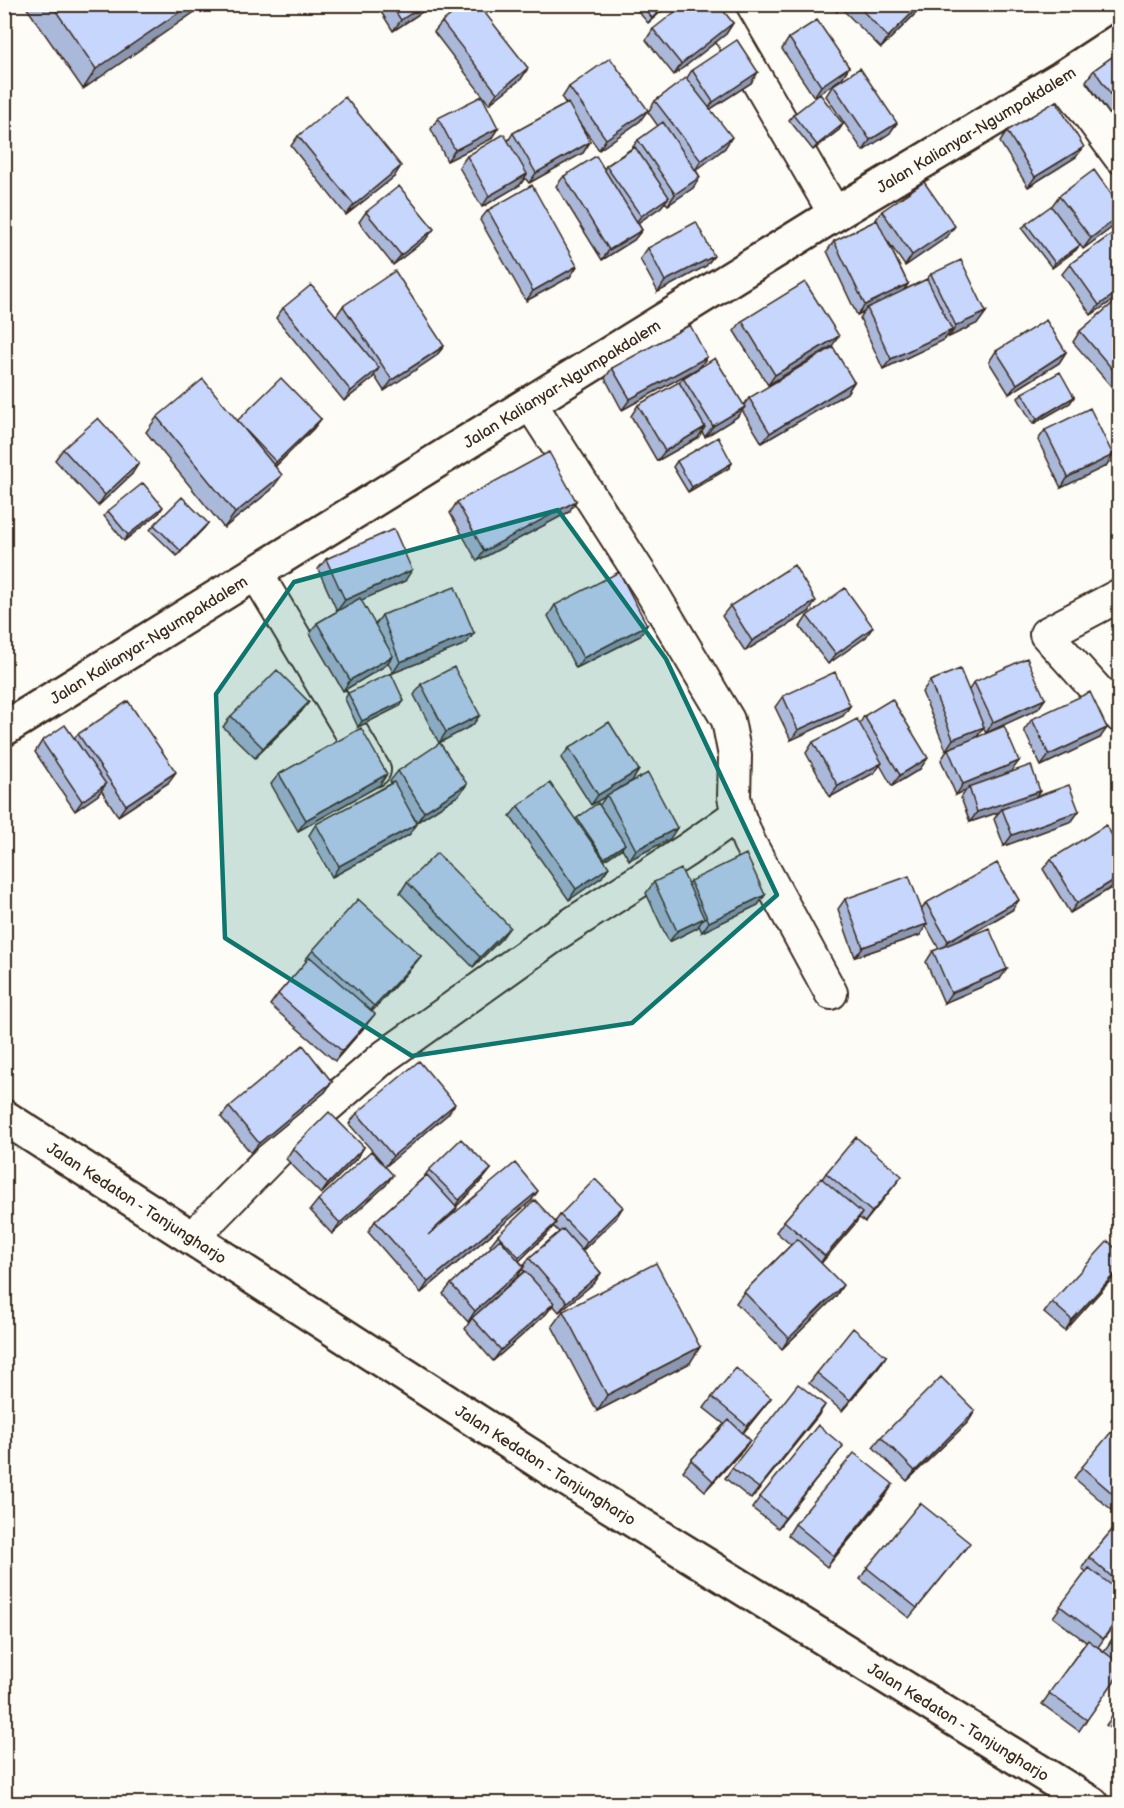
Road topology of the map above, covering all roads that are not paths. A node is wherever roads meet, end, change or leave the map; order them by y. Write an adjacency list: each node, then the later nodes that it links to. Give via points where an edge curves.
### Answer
1 (713, 4): 5 (street)
2 (1119, 40): 3 (street, Jalan Kalianyar-Ngumpakdalem)
3 (1062, 78): 4 (street); 5 (street, Jalan Kalianyar-Ngumpakdalem)
4 (1119, 157)
5 (835, 214): 6 (street, Jalan Kalianyar-Ngumpakdalem)
6 (530, 403): 7 (street, Jalan Kalianyar-Ngumpakdalem); 12 (street, via 651,591 728,720 735,756 734,797)
7 (256, 573): 10 (street, Jalan Kalianyar-Ngumpakdalem); 11 (street)
8 (1119, 595): 9 (street, via 1046,634)
9 (1119, 716)
10 (4, 729)
11 (376, 773)
12 (738, 814): 13 (street, via 749,842); 15 (street, via 558,933 384,1057 289,1139)
13 (831, 993)
14 (4, 1116): 15 (street, Jalan Kedaton - Tanjungharjo)
15 (193, 1237): 16 (street, Jalan Kedaton - Tanjungharjo, via 562,1476)
16 (1092, 1803)

